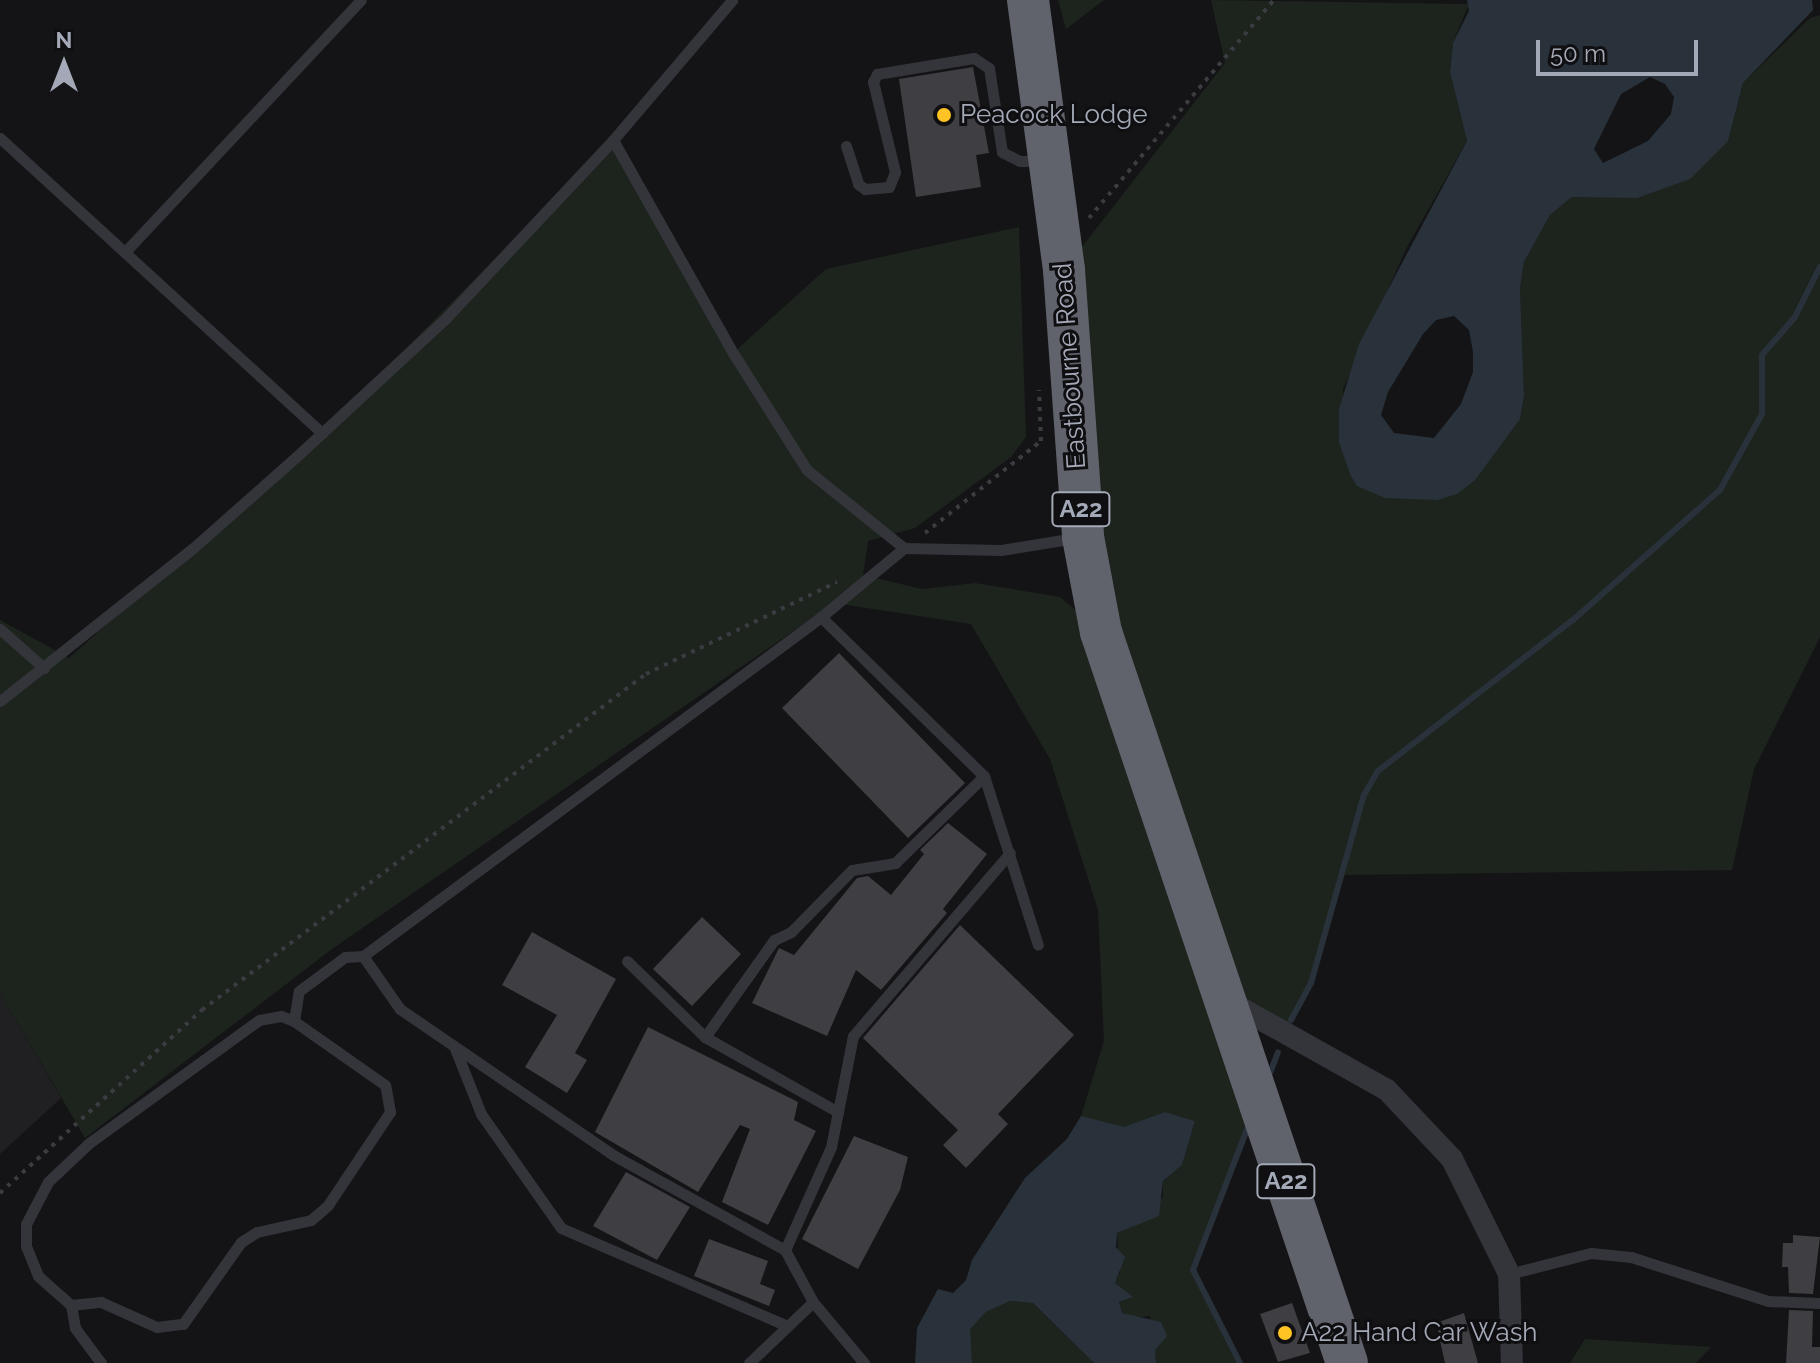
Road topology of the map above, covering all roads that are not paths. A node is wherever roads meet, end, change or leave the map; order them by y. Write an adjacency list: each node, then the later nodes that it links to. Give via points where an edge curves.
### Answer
1 (361, 0): 8 (lane)
2 (732, 0): 5 (lane)
3 (1028, 0): 7 (highway, Eastbourne Road / A22)
4 (0, 138): 8 (lane)
5 (613, 140): 9 (lane, via 446,318); 11 (lane, via 733,353 807,470)
6 (846, 146): 7 (lane, via 858,184 865,189 889,187 895,172 873,82 877,74 974,58 989,68 1002,152 1020,161)
7 (1052, 161): 10 (highway, Eastbourne Road / A22)
8 (125, 252): 9 (lane)
9 (322, 433): 14 (lane, via 192,549)
10 (1083, 537): 11 (lane, via 1001,550); 21 (highway, Eastbourne Road / A22, via 1101,632)
11 (904, 548): 12 (lane)
12 (821, 617): 16 (lane); 19 (lane)
13 (0, 629): 14 (lane)
14 (44, 668): 15 (lane)
15 (0, 701)
16 (984, 776): 17 (lane); 23 (lane, via 895,863 852,870 791,932 774,940)
17 (1010, 853): 18 (lane); 25 (lane, via 853,1036)
18 (1038, 945)
19 (363, 956): 22 (lane, via 345,957 299,991); 24 (lane, via 400,1009)
20 (627, 961): 23 (lane)
21 (1225, 999): 27 (street, via 1387,1090 1452,1159); 35 (highway, A22)
22 (294, 1021): 30 (lane, via 281,1016 246,1028 88,1144 48,1182 26,1224 26,1246 38,1276); 30 (lane, via 385,1085 390,1112 328,1205 311,1220 257,1232 241,1242 183,1324 157,1327 101,1302)
23 (705, 1037): 25 (lane)
24 (454, 1045): 26 (lane, via 613,1155); 31 (lane, via 481,1114 561,1228)
25 (838, 1112): 26 (lane, via 831,1147)
26 (785, 1250): 28 (lane)
27 (1509, 1274): 29 (lane, via 1591,1253 1631,1257 1768,1301); 36 (street)
28 (813, 1302): 31 (lane); 34 (lane)
29 (1820, 1303)
30 (71, 1305): 32 (lane, via 75,1328)
31 (788, 1326): 33 (lane)
32 (101, 1363)
33 (749, 1363)
34 (864, 1363)
35 (1347, 1363)
36 (1512, 1363)

